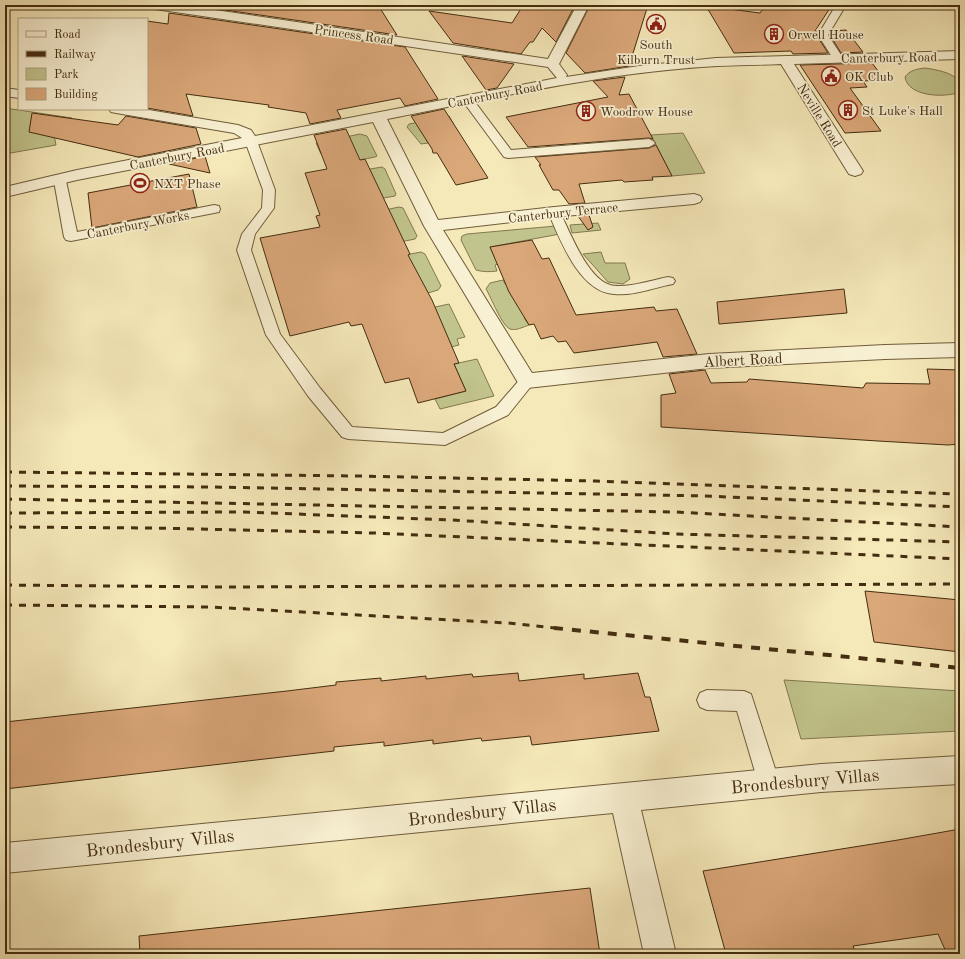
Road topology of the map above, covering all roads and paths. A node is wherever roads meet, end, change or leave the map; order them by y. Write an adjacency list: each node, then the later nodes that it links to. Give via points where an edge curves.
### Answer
1 (155, 5): 7 (street, Princess Road)
2 (583, 5): 7 (street)
3 (841, 5): 5 (lane, via 823,36)
4 (960, 55): 5 (street, Canterbury Road)
5 (838, 58): 6 (street, Canterbury Road)
6 (785, 60): 8 (street, Canterbury Road, via 716,62); 16 (street, Neville Road)
7 (552, 64): 8 (street)
8 (564, 81): 11 (street, Canterbury Road)
9 (5, 92): 10 (street)
10 (18, 94)
11 (468, 100): 13 (street, Canterbury Road); 15 (lane, via 508,154)
12 (122, 110): 14 (street, via 238,129 246,133)
13 (378, 117): 14 (street, Canterbury Road); 22 (street)
14 (251, 141): 17 (street, Canterbury Road, via 77,175); 25 (lane, via 269,190 268,208 249,234 244,250 273,335 314,392 348,433 445,439 502,411)
15 (649, 143)
16 (856, 171)
17 (60, 181): 18 (street, Canterbury Road); 20 (lane, Canterbury Works, via 71,237)
18 (5, 192)
19 (694, 199): 21 (street, Canterbury Terrace)
20 (214, 209)
21 (554, 212): 22 (street, Canterbury Terrace); 23 (lane, via 590,278 607,289 628,289)
22 (432, 226): 25 (street)
23 (668, 281)
24 (960, 350): 25 (street, Albert Road, via 709,361)
25 (527, 381)
26 (707, 700): 28 (lane, via 744,701)
27 (960, 770): 28 (street, Brondesbury Villas, via 821,778)
28 (769, 784): 29 (street, Brondesbury Villas)
29 (624, 798): 30 (street, Brondesbury Villas); 31 (street)
30 (5, 858)
31 (660, 954)

